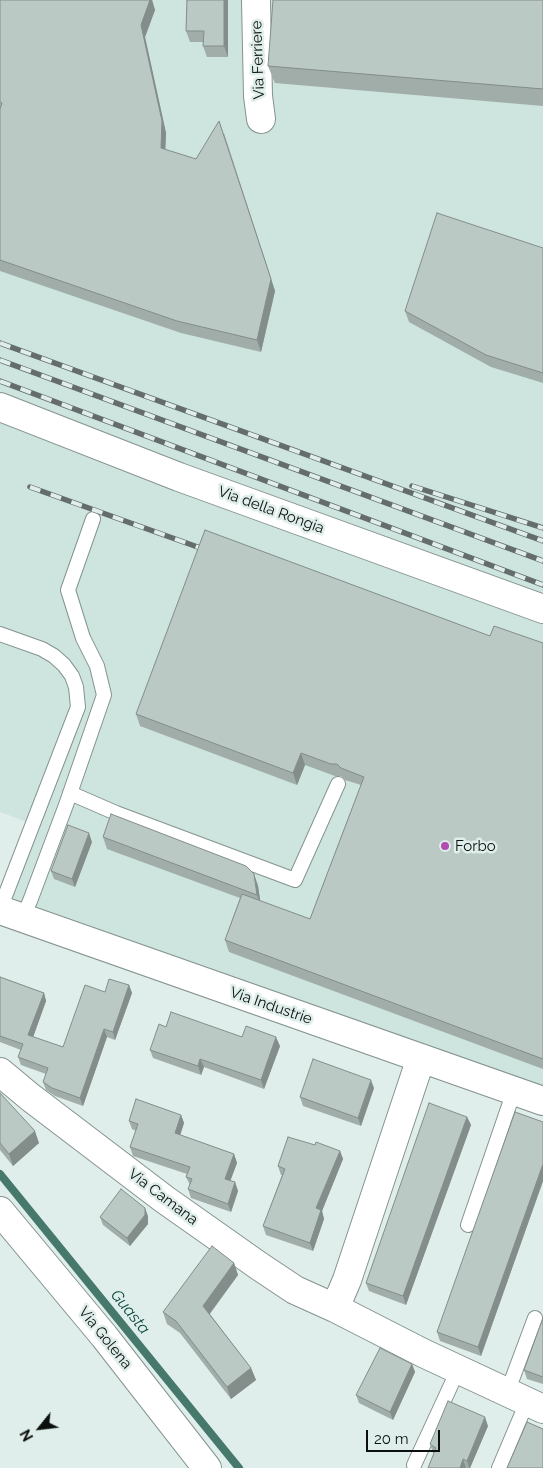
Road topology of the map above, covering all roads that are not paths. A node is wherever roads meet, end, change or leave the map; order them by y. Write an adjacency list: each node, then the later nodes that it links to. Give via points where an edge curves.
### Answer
1 (256, 0): 2 (street, Via Ferriere)
2 (261, 119)
3 (0, 406): 5 (street, Via della Rongia, via 179,477)
4 (93, 519): 8 (lane, via 68,590 83,638 97,666 104,695)
5 (543, 609)
6 (0, 634): 9 (lane, via 42,649 64,665 76,687 78,707)
7 (338, 784): 8 (lane, via 295,880)
8 (70, 793): 9 (lane, via 30,902)
9 (7, 912): 10 (street, Via Industrie)
10 (421, 1058): 12 (street, Via Industrie); 16 (street)
11 (0, 1072): 16 (street, Via Camana, via 164,1199 259,1266 295,1290)
12 (514, 1091): 13 (street, Via Industrie); 15 (lane)
13 (543, 1101)
14 (0, 1211): 21 (street, Via Golena, via 104,1336)
15 (468, 1225)
16 (335, 1308): 18 (street, Via Camana)
17 (534, 1318): 19 (lane)
18 (458, 1370): 19 (street, Via Camana); 20 (lane)
19 (526, 1401): 22 (lane)
20 (414, 1465)
21 (207, 1468)
22 (499, 1468)

